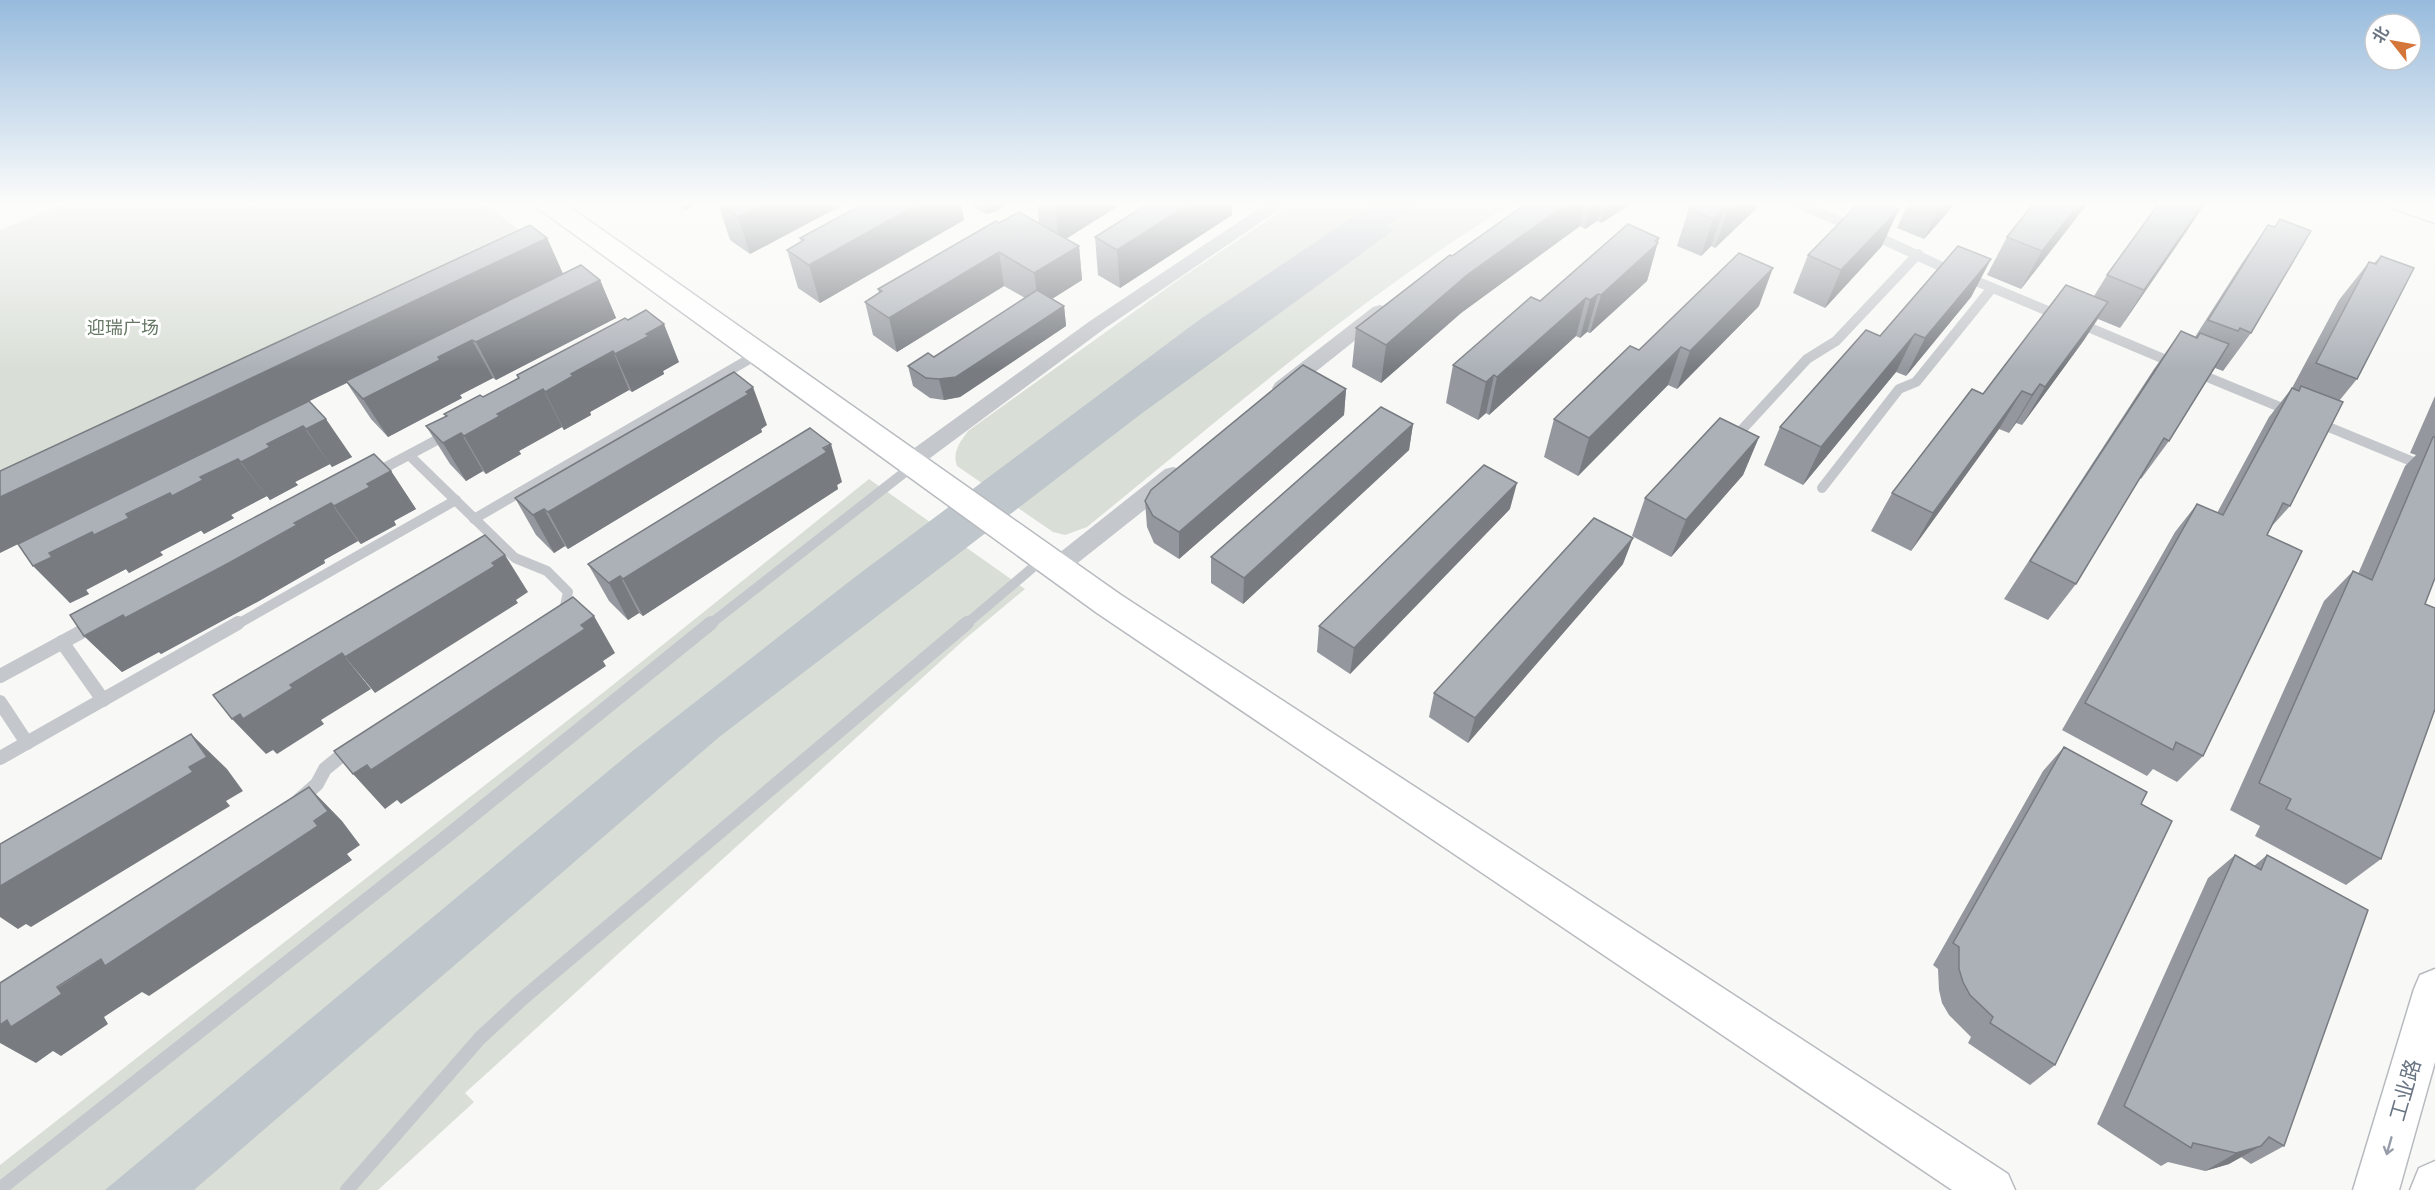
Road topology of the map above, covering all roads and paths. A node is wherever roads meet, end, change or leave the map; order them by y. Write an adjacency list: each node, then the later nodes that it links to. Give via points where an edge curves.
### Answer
1 (624, 259): 7 (street)
2 (1198, 259): 13 (street, via 1097,325)
3 (1914, 259): 10 (lane, via 1836,342 1807,359)
4 (1928, 259): 5 (lane)
5 (1992, 288): 14 (lane); 16 (lane, via 1916,382 1899,389)
6 (1399, 298): 8 (street)
7 (758, 354): 13 (street); 18 (lane)
8 (1267, 401)
9 (461, 426): 11 (lane)
10 (1738, 435)
11 (409, 454): 15 (lane); 17 (lane)
12 (1192, 460): 19 (street)
13 (912, 464): 19 (street); 32 (lane)
14 (2435, 471)
15 (367, 477)
16 (1822, 488)
17 (456, 500): 18 (lane); 24 (lane)
18 (474, 519): 21 (lane, via 515,558 547,571 568,592 564,610)
19 (1051, 562): 33 (lane, via 521,1000 480,1038); 34 (street)
20 (105, 619): 22 (lane)
21 (544, 622)
22 (63, 642): 23 (lane); 24 (lane)
23 (0, 676)
24 (103, 700): 27 (lane)
25 (0, 702): 27 (lane)
26 (363, 738): 29 (lane, via 325,769 316,784)
27 (27, 743): 28 (lane)
28 (0, 758)
29 (287, 810)
30 (2435, 989): 35 (street, 工业路, one-way to 35)
31 (2435, 1184): 36 (street)
32 (0, 1189)
33 (347, 1190)
34 (1992, 1190)
35 (2376, 1190)
36 (2433, 1190)

